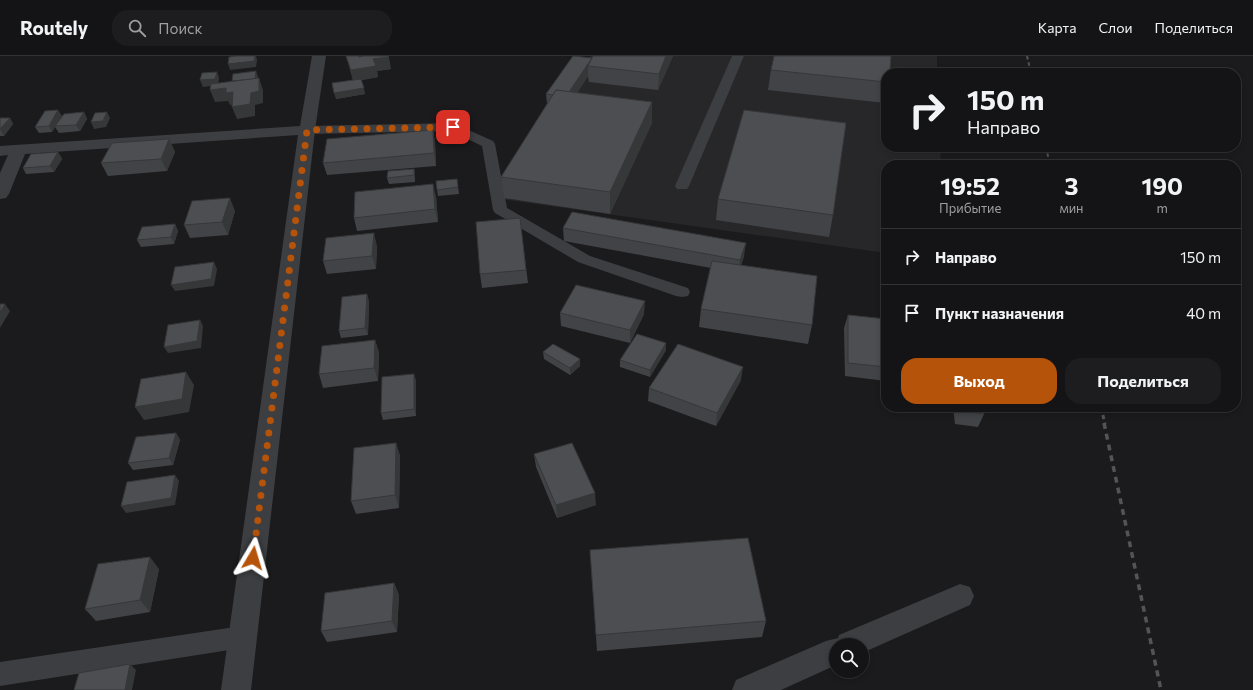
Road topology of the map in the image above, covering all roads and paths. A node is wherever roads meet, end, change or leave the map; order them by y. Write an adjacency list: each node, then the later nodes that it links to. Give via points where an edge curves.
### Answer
1 (319, 56): 3 (street)
2 (738, 56): 6 (lane)
3 (307, 130): 4 (street); 8 (lane, via 453,127 488,144 500,210 584,259); 10 (street)
4 (18, 150): 5 (street); 7 (street)
5 (0, 151)
6 (682, 186)
7 (0, 194)
8 (682, 292)
9 (960, 596): 11 (street)
10 (242, 637): 13 (lane); 14 (street)
11 (865, 638)
12 (829, 654): 15 (street)
13 (0, 674)
14 (236, 690)
15 (748, 690)

